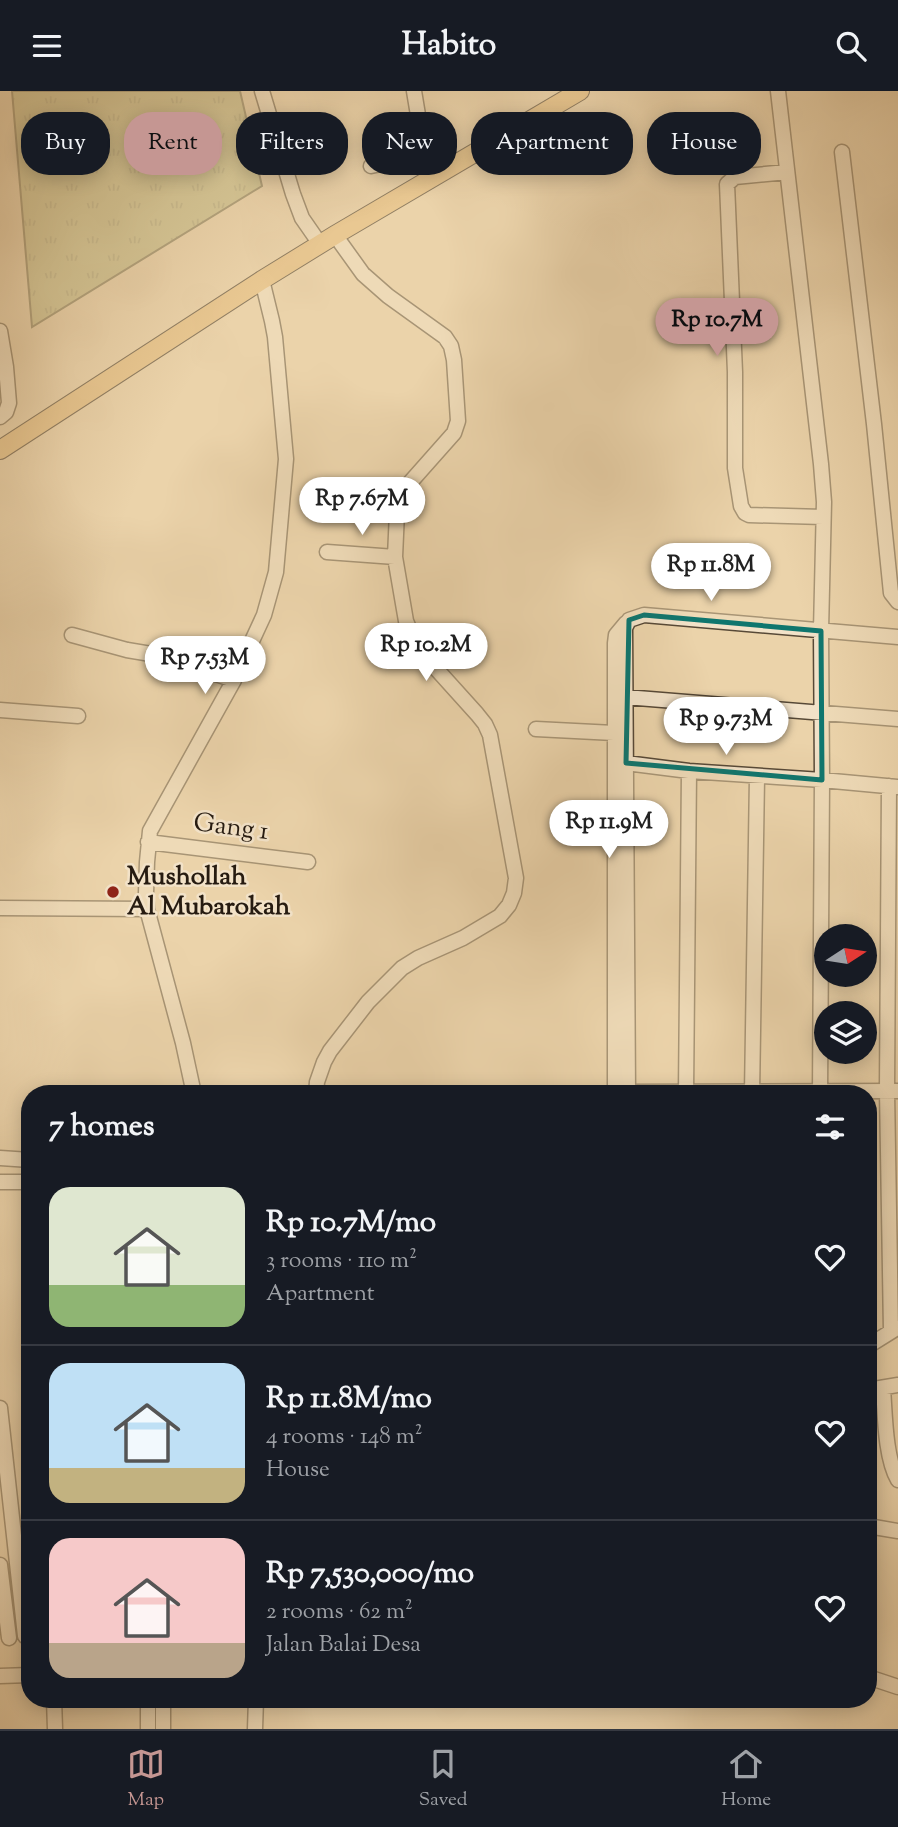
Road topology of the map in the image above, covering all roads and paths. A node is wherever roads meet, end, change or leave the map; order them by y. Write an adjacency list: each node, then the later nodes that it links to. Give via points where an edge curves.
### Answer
1 (262, 91): 10 (street, via 302,218)
2 (414, 91): 5 (street)
3 (580, 91): 9 (main road)
4 (779, 91): 7 (street)
5 (418, 112)
6 (842, 152): 19 (street, via 891,593)
7 (787, 172): 16 (street, via 821,464); 16 (street, via 735,177 727,184 735,468 744,513)
8 (428, 175): 9 (street)
9 (429, 181): 10 (main road)
10 (327, 240): 11 (main road); 18 (street, via 452,346 458,421 454,433 407,486 397,512)
11 (262, 280): 15 (main road); 24 (street, via 275,337 286,471 274,580 264,615)
12 (0, 331): 13 (street)
13 (2, 361): 14 (street, via 9,404)
14 (0, 417)
15 (0, 450)
16 (823, 517): 21 (street)
17 (327, 552): 18 (street)
18 (395, 557): 42 (street, via 413,638 490,736 516,878 514,893 500,916 418,958 390,979 330,1051)
19 (898, 602)
20 (629, 620): 21 (street, via 644,615); 25 (street, via 625,628); 31 (street, via 616,635)
21 (821, 631): 23 (street); 27 (street)
22 (72, 635): 24 (street)
23 (898, 636)
24 (234, 680): 37 (street)
25 (625, 697): 27 (street); 32 (street)
26 (0, 711): 28 (street)
27 (821, 713): 29 (street); 35 (street)
28 (78, 716)
29 (898, 719)
30 (536, 729): 31 (street)
31 (614, 733): 43 (street)
32 (626, 763): 33 (street); 44 (street)
33 (689, 771): 34 (street); 45 (street)
34 (757, 776): 35 (street); 46 (street)
35 (822, 780): 36 (street); 47 (street)
36 (893, 787): 48 (street)
37 (148, 842): 38 (street, Gang 1); 40 (street)
38 (308, 862)
39 (0, 908): 40 (street)
40 (147, 909): 41 (street)
41 (192, 1085)
42 (317, 1085)
43 (624, 1085)
44 (624, 1085)
45 (686, 1085)
46 (752, 1085)
47 (820, 1085)
48 (892, 1091): 53 (street)
49 (0, 1158): 50 (street)
50 (21, 1159)
51 (0, 1182): 52 (street)
52 (21, 1182)
53 (895, 1329): 54 (street)
54 (877, 1340)
55 (898, 1385): 56 (street)
56 (877, 1389)
57 (877, 1398): 60 (street)
58 (0, 1408): 59 (street)
59 (2, 1442): 64 (street)
60 (898, 1480)
61 (877, 1528): 62 (street)
62 (898, 1531)
63 (0, 1565): 65 (street)
64 (21, 1589)
65 (5, 1639)
66 (21, 1676): 67 (street)
67 (0, 1677)
68 (877, 1680): 69 (street)
69 (898, 1687)
70 (54, 1708): 74 (street)
71 (148, 1708): 75 (street)
72 (163, 1708): 76 (street)
73 (256, 1708): 77 (street)
74 (55, 1729)
75 (148, 1729)
76 (163, 1729)
77 (256, 1729)

